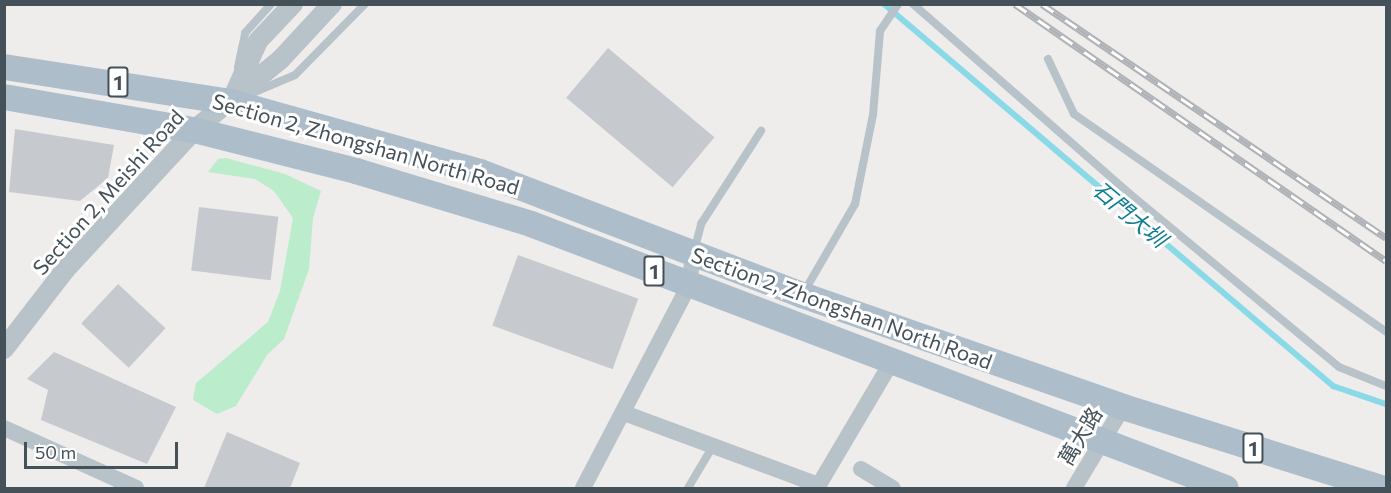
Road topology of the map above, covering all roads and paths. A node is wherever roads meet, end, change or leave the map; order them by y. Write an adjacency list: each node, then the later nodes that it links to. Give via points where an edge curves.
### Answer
1 (271, 4): 10 (lane, via 245,33)
2 (292, 4): 10 (street, via 258,41)
3 (332, 4): 10 (street, Section 2, Meishi Road, via 281,59)
4 (365, 4): 10 (lane, via 295,75)
5 (898, 4): 15 (lane, via 880,31 873,115 855,204)
6 (913, 4): 19 (lane, via 1130,194 1339,367)
7 (1048, 59): 16 (lane, via 1074,114)
8 (4, 67): 10 (main road, Section 2, Zhongshan North Road / 1)
9 (4, 97): 11 (main road, Section 2, Zhongshan North Road / 1)
10 (231, 102): 11 (street, Section 2, Meishi Road); 13 (main road, Section 2, Zhongshan North Road / 1, via 480,172)
11 (194, 130): 14 (main road, Section 2, Zhongshan North Road / 1, via 356,171 531,224); 17 (street, Section 2, Meishi Road, via 65,270)
12 (761, 131): 13 (lane, via 701,224)
13 (693, 255): 14 (street); 15 (main road, Section 2, Zhongshan North Road / 1)
14 (689, 285): 18 (main road, Section 2, Zhongshan North Road / 1); 21 (street)
15 (802, 295): 20 (main road, Section 2, Zhongshan North Road / 1)
16 (1386, 332)
17 (4, 349)
18 (892, 361): 23 (main road, Section 2, Zhongshan North Road / 1); 26 (street)
19 (1386, 386)
20 (1123, 407): 23 (street, 萬大路); 33 (main road, 1)
21 (624, 414): 24 (street); 28 (street)
22 (4, 428): 27 (street)
23 (1104, 444): 31 (street, 萬大路); 32 (main road, 1)
24 (712, 446): 26 (street); 29 (lane)
25 (861, 469): 30 (street)
26 (818, 487)
27 (136, 489)
28 (583, 489)
29 (688, 489)
30 (893, 489)
31 (1074, 489)
32 (1226, 489)
33 (1382, 489)

